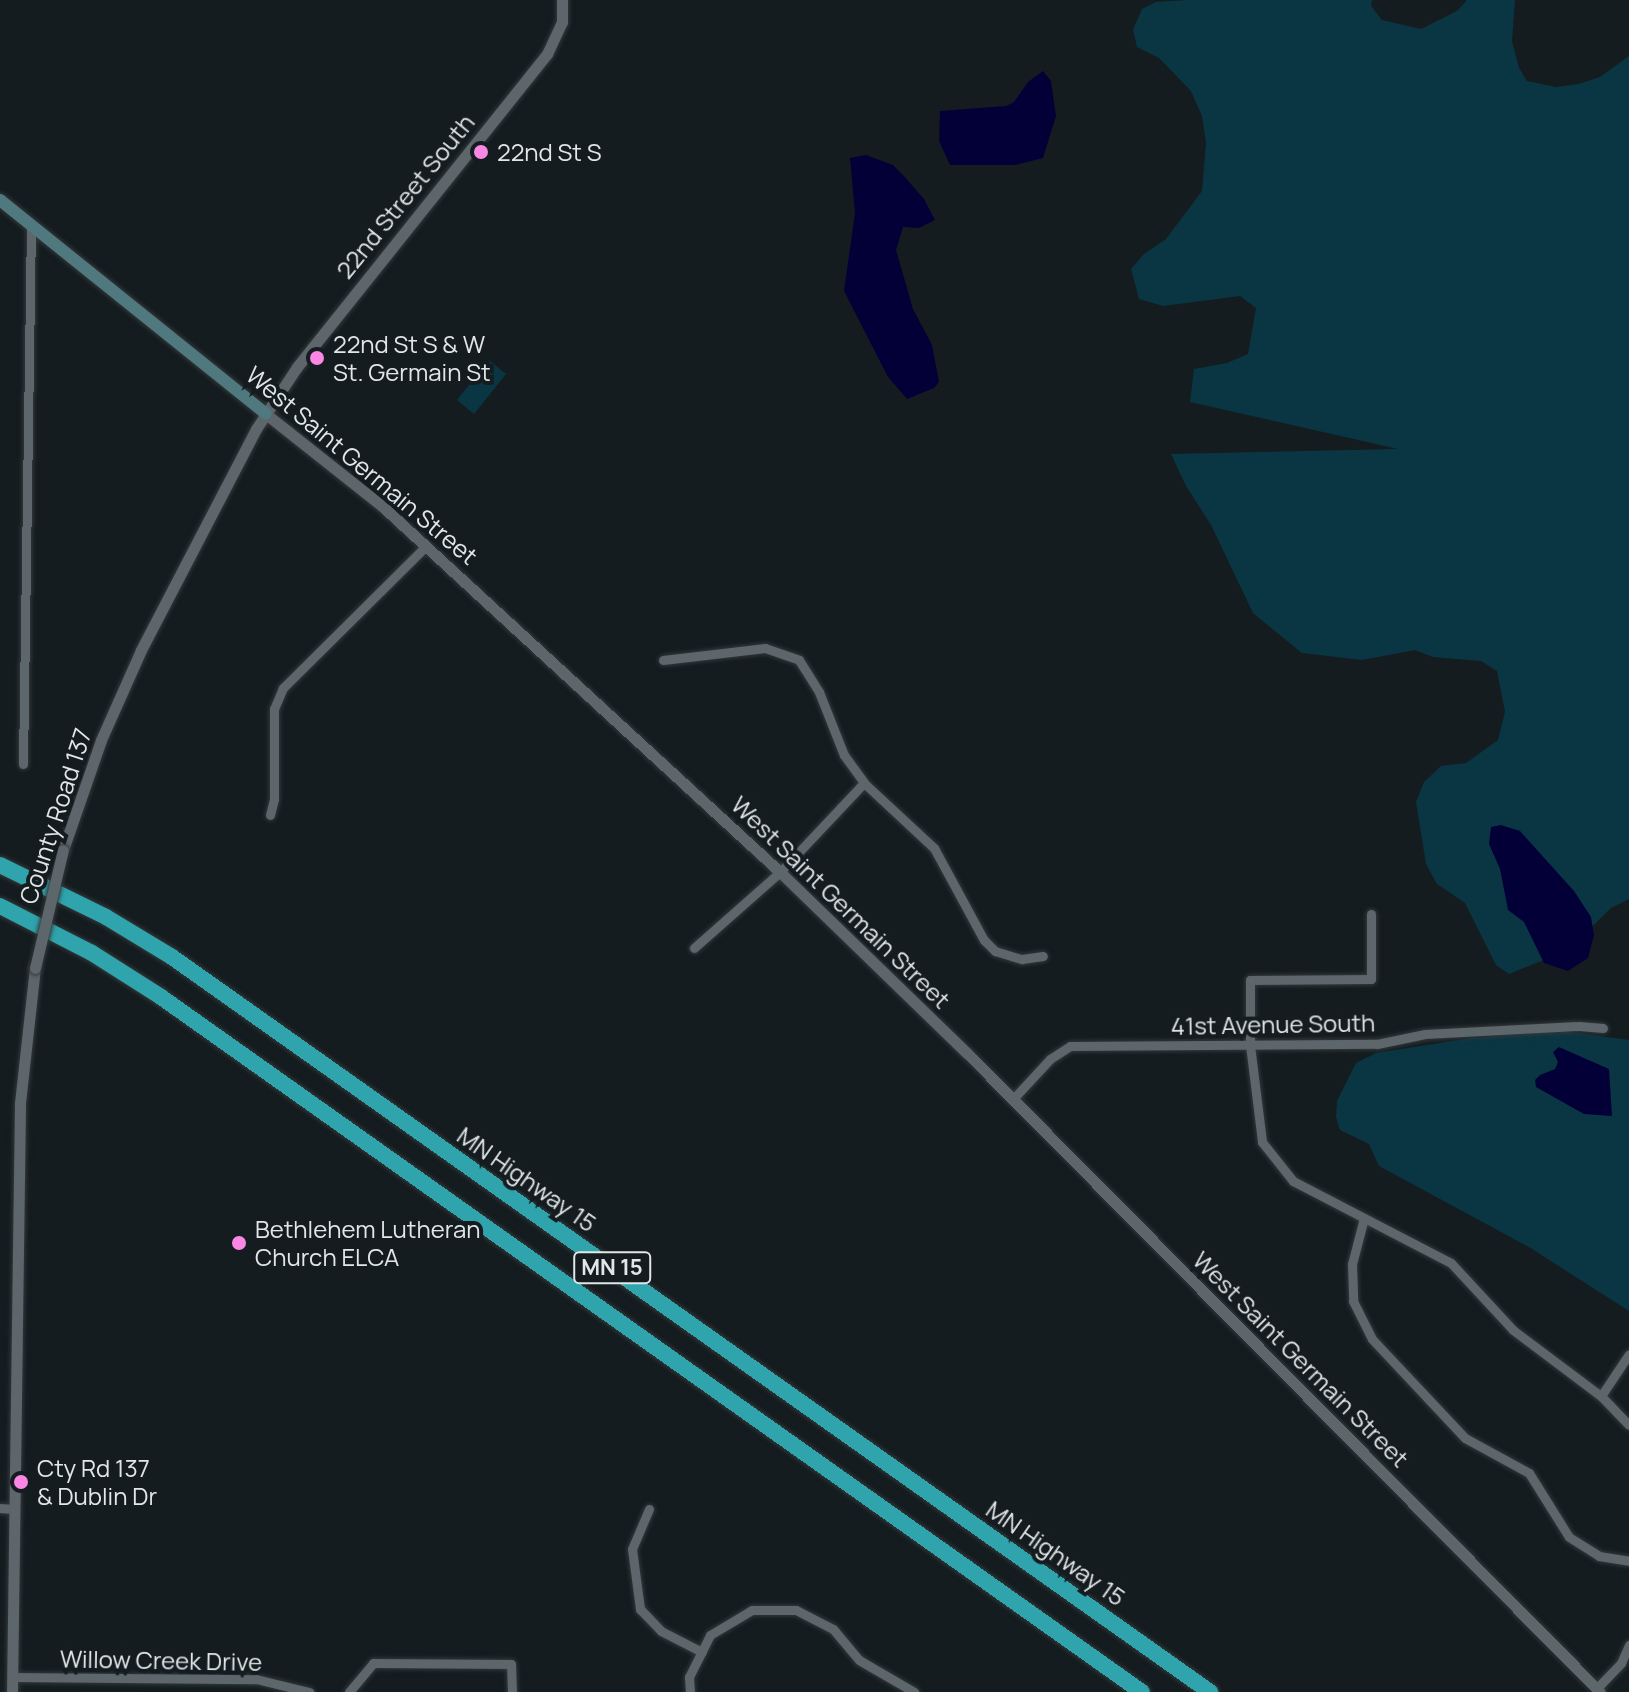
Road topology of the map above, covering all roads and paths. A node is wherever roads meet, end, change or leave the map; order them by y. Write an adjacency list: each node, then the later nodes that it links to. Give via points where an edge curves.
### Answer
1 (562, 0): 4 (street, 22nd Street South, via 562,22 547,54 324,332)
2 (0, 200): 3 (main road, West Saint Germain Street)
3 (31, 224): 4 (main road, West Saint Germain Street); 7 (street)
4 (266, 414): 5 (street, West Saint Germain Street); 24 (street, County Road 137, bridge, via 141,650 101,740 63,850 35,968 20,1103)
5 (426, 546): 9 (street, via 283,688 274,709); 11 (street, West Saint Germain Street)
6 (663, 660): 8 (street, via 765,648 799,660 819,692 844,755)
7 (23, 764)
8 (864, 783): 11 (street); 15 (street, via 934,848 995,951 1022,959)
9 (270, 815)
10 (0, 865): 40 (highway, MN Highway 15 / MN 15, via 106,917 172,957)
11 (780, 872): 14 (street); 18 (street, West Saint Germain Street)
12 (0, 906): 39 (highway, MN 15, via 92,953 161,997)
13 (1371, 914): 17 (street, via 1371,979 1250,980)
14 (694, 948)
15 (1043, 956)
16 (1603, 1028): 17 (street, 41st Avenue South, via 1425,1034 1377,1044)
17 (1250, 1045): 18 (street, 41st Avenue South, via 1070,1046 1050,1059); 19 (street, via 1262,1142 1293,1181)
18 (1013, 1099): 31 (street, West Saint Germain Street)
19 (1364, 1218): 21 (street, via 1451,1263 1513,1330); 26 (street, via 1352,1264 1353,1301 1372,1339 1465,1438 1529,1473 1569,1537 1599,1556)
20 (1629, 1354): 21 (street)
21 (1601, 1396): 22 (street)
22 (1629, 1425)
23 (0, 1508): 24 (street)
24 (13, 1509): 29 (street, County Road 137)
25 (649, 1509): 28 (street, via 632,1549 640,1609 661,1631)
26 (1629, 1561)
27 (1629, 1645): 31 (street)
28 (702, 1652): 37 (street, via 689,1677); 38 (street, via 710,1635 752,1610 796,1610 833,1629 859,1660)
29 (12, 1677): 30 (street, Willow Creek Drive); 32 (street, County Road 137)
30 (204, 1678): 33 (street); 34 (street, Willow Creek Drive, via 256,1679)
31 (1598, 1690)
32 (12, 1692)
33 (204, 1692)
34 (309, 1692)
35 (349, 1692): 36 (street, via 373,1663 511,1664)
36 (512, 1692)
37 (690, 1692)
38 (914, 1692)
39 (1142, 1692)
40 (1210, 1692)

